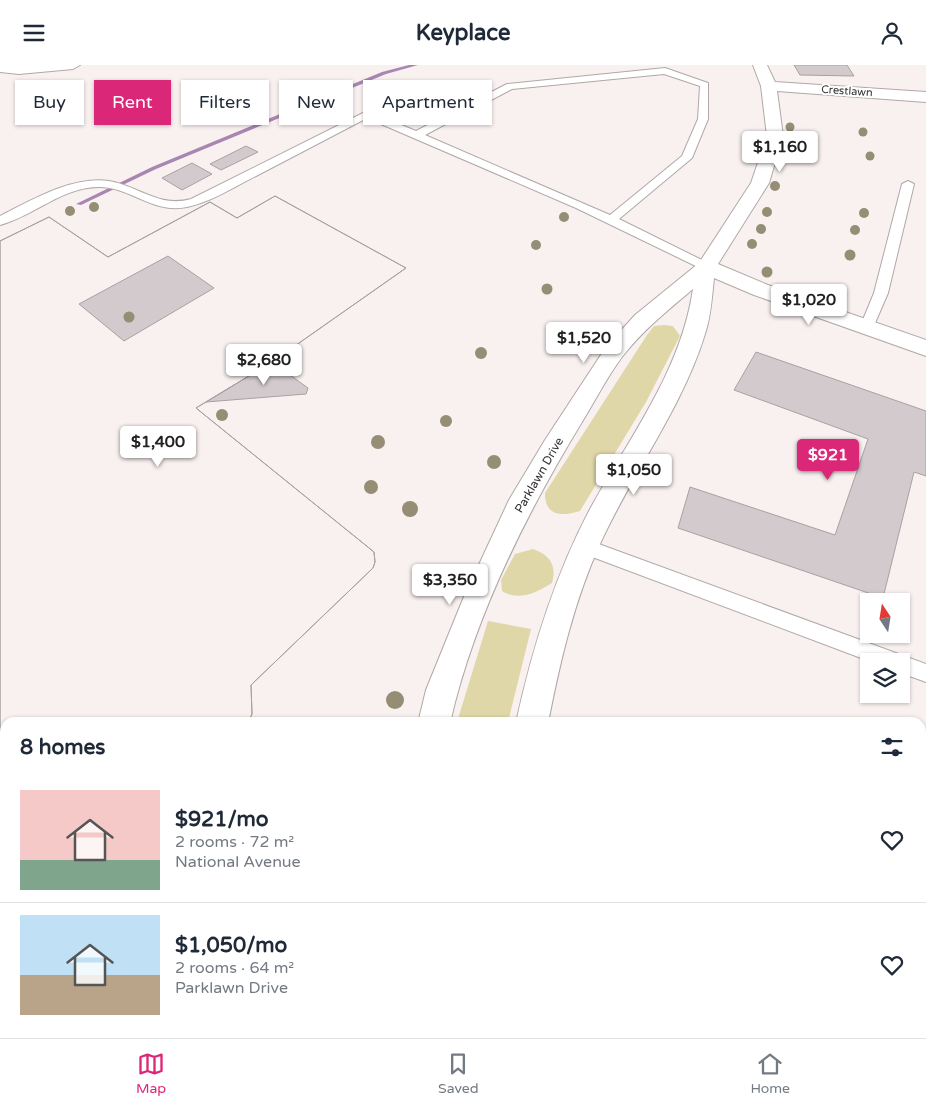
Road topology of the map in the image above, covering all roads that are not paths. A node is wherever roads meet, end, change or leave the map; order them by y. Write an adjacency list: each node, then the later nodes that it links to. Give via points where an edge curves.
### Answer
1 (73, 65): 3 (street, via 19,70)
2 (760, 65): 4 (street, Parklawn Drive)
3 (0, 68)
4 (768, 86): 5 (street, Crestlawn); 10 (street, Parklawn Drive, via 775,136 760,183)
5 (926, 97)
6 (417, 135): 8 (lane); 8 (lane, via 510,86 665,71 705,85 703,119 687,158); 9 (lane, via 367,114 218,191 186,203 167,206 151,203 110,185 83,185)
7 (908, 184): 11 (lane, via 881,293)
8 (611, 219): 10 (lane)
9 (0, 221)
10 (706, 267): 11 (street); 13 (street, Parklawn Drive, via 693,339 673,384); 17 (street, Parklawn Drive, via 643,320 614,353 554,447 518,508 477,599 442,690)
11 (867, 327): 12 (street)
12 (926, 348)
13 (585, 547): 14 (lane); 18 (street, Parklawn Drive, via 558,620)
14 (872, 653)
15 (910, 667): 16 (lane)
16 (926, 673)
17 (435, 717)
18 (533, 717)

